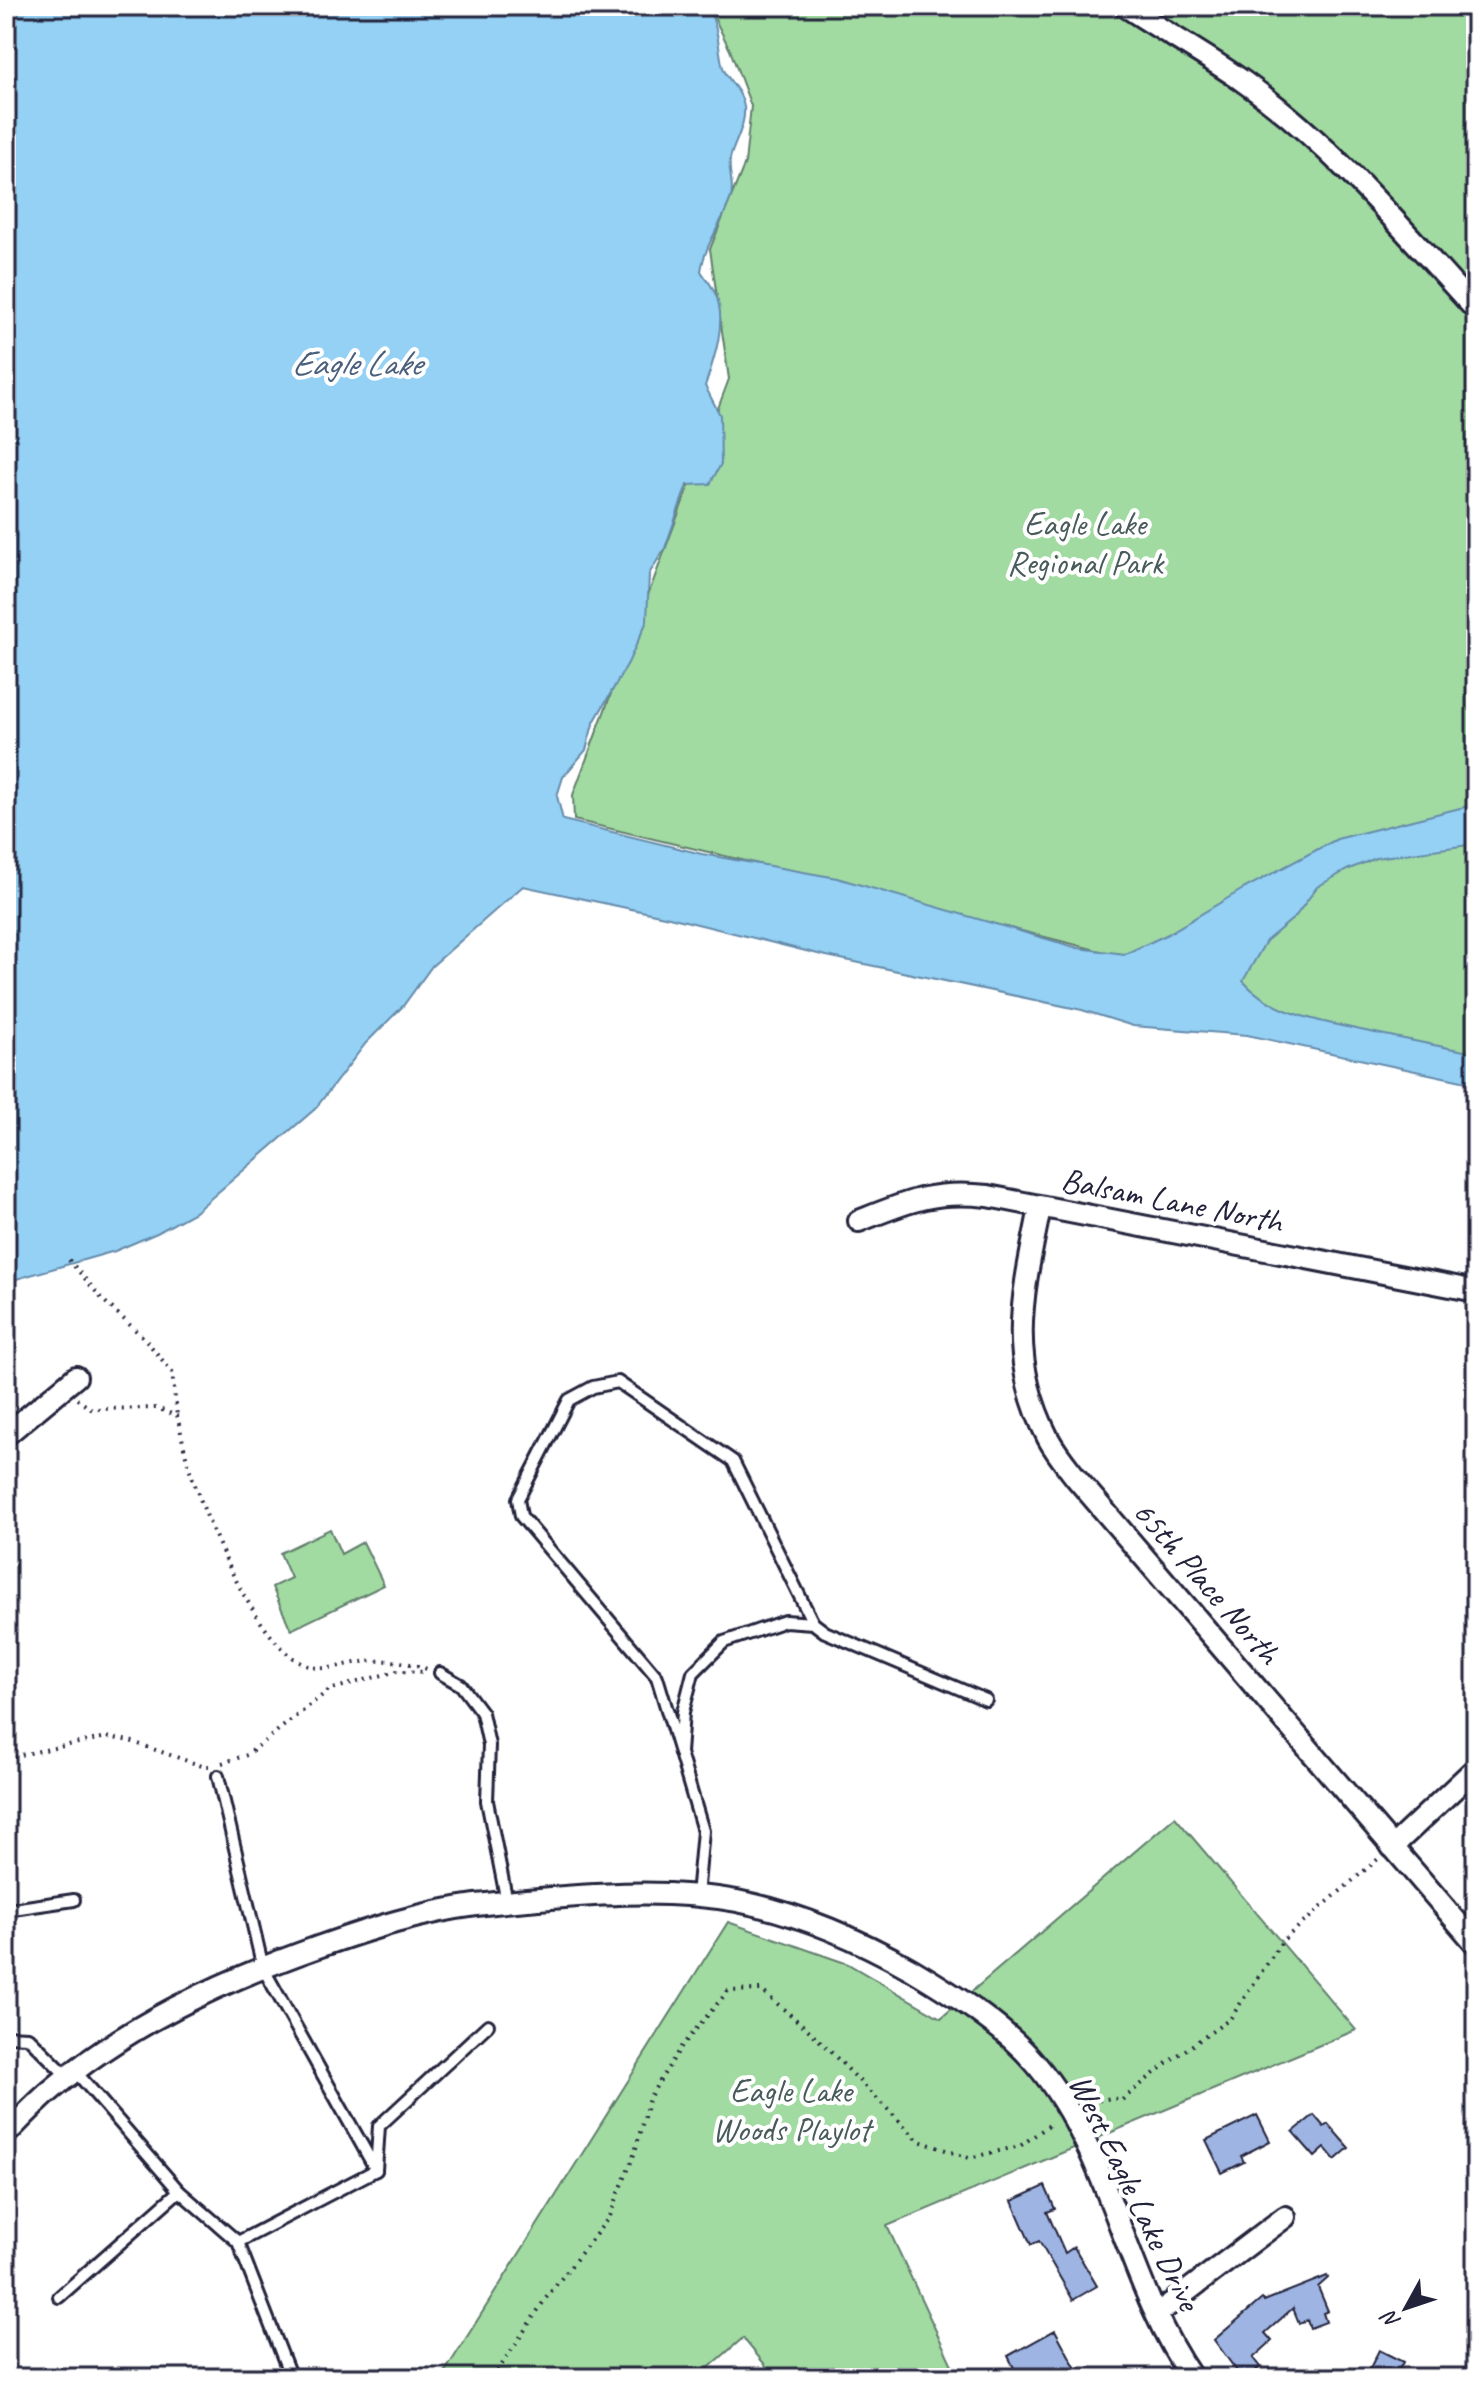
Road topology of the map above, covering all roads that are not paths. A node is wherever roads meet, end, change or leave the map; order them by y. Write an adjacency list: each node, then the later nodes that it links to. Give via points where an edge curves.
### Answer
1 (1125, 6): 2 (street, via 1245,82 1314,139)
2 (1476, 310)
3 (1040, 1208): 4 (street, Balsam Lane North, via 956,1193 923,1197); 5 (street, Balsam Lane North); 14 (street, 65th Place North, via 1020,1319 1028,1386 1049,1440)
4 (859, 1221)
5 (1476, 1291)
6 (69, 1382): 7 (street)
7 (6, 1435)
8 (813, 1623): 10 (lane); 11 (lane, via 785,1621 724,1642 693,1673); 11 (lane, via 733,1461 618,1382 569,1400 518,1499 521,1516 657,1677)
9 (440, 1673): 17 (lane, via 461,1685 482,1713 489,1745 487,1801)
10 (986, 1700)
11 (680, 1753): 15 (lane, via 703,1831)
12 (1476, 1768): 14 (street)
13 (218, 1776): 20 (lane)
14 (1392, 1847): 19 (street, 65th Place North)
15 (697, 1896): 17 (street, West Eagle Lake Drive, via 623,1892); 30 (street, West Eagle Lake Drive, via 740,1902 852,1938 949,1991 1034,2062 1069,2112 1093,2161)
16 (74, 1900): 18 (lane)
17 (507, 1902): 20 (street, West Eagle Lake Drive, via 415,1916)
18 (6, 1910)
19 (1476, 1944)
20 (263, 1968): 23 (street, West Eagle Lake Drive, via 156,2018); 25 (lane)
21 (488, 2025): 25 (lane, via 379,2126)
22 (6, 2036): 23 (lane, via 28,2037)
23 (72, 2075): 24 (street, West Eagle Lake Drive); 26 (lane)
24 (6, 2134)
25 (376, 2170): 28 (lane)
26 (179, 2191): 28 (lane); 29 (lane)
27 (1285, 2217): 30 (street)
28 (238, 2242): 31 (lane)
29 (59, 2297)
30 (1157, 2314): 32 (street, West Eagle Lake Drive)
31 (291, 2378)
32 (1192, 2378)

